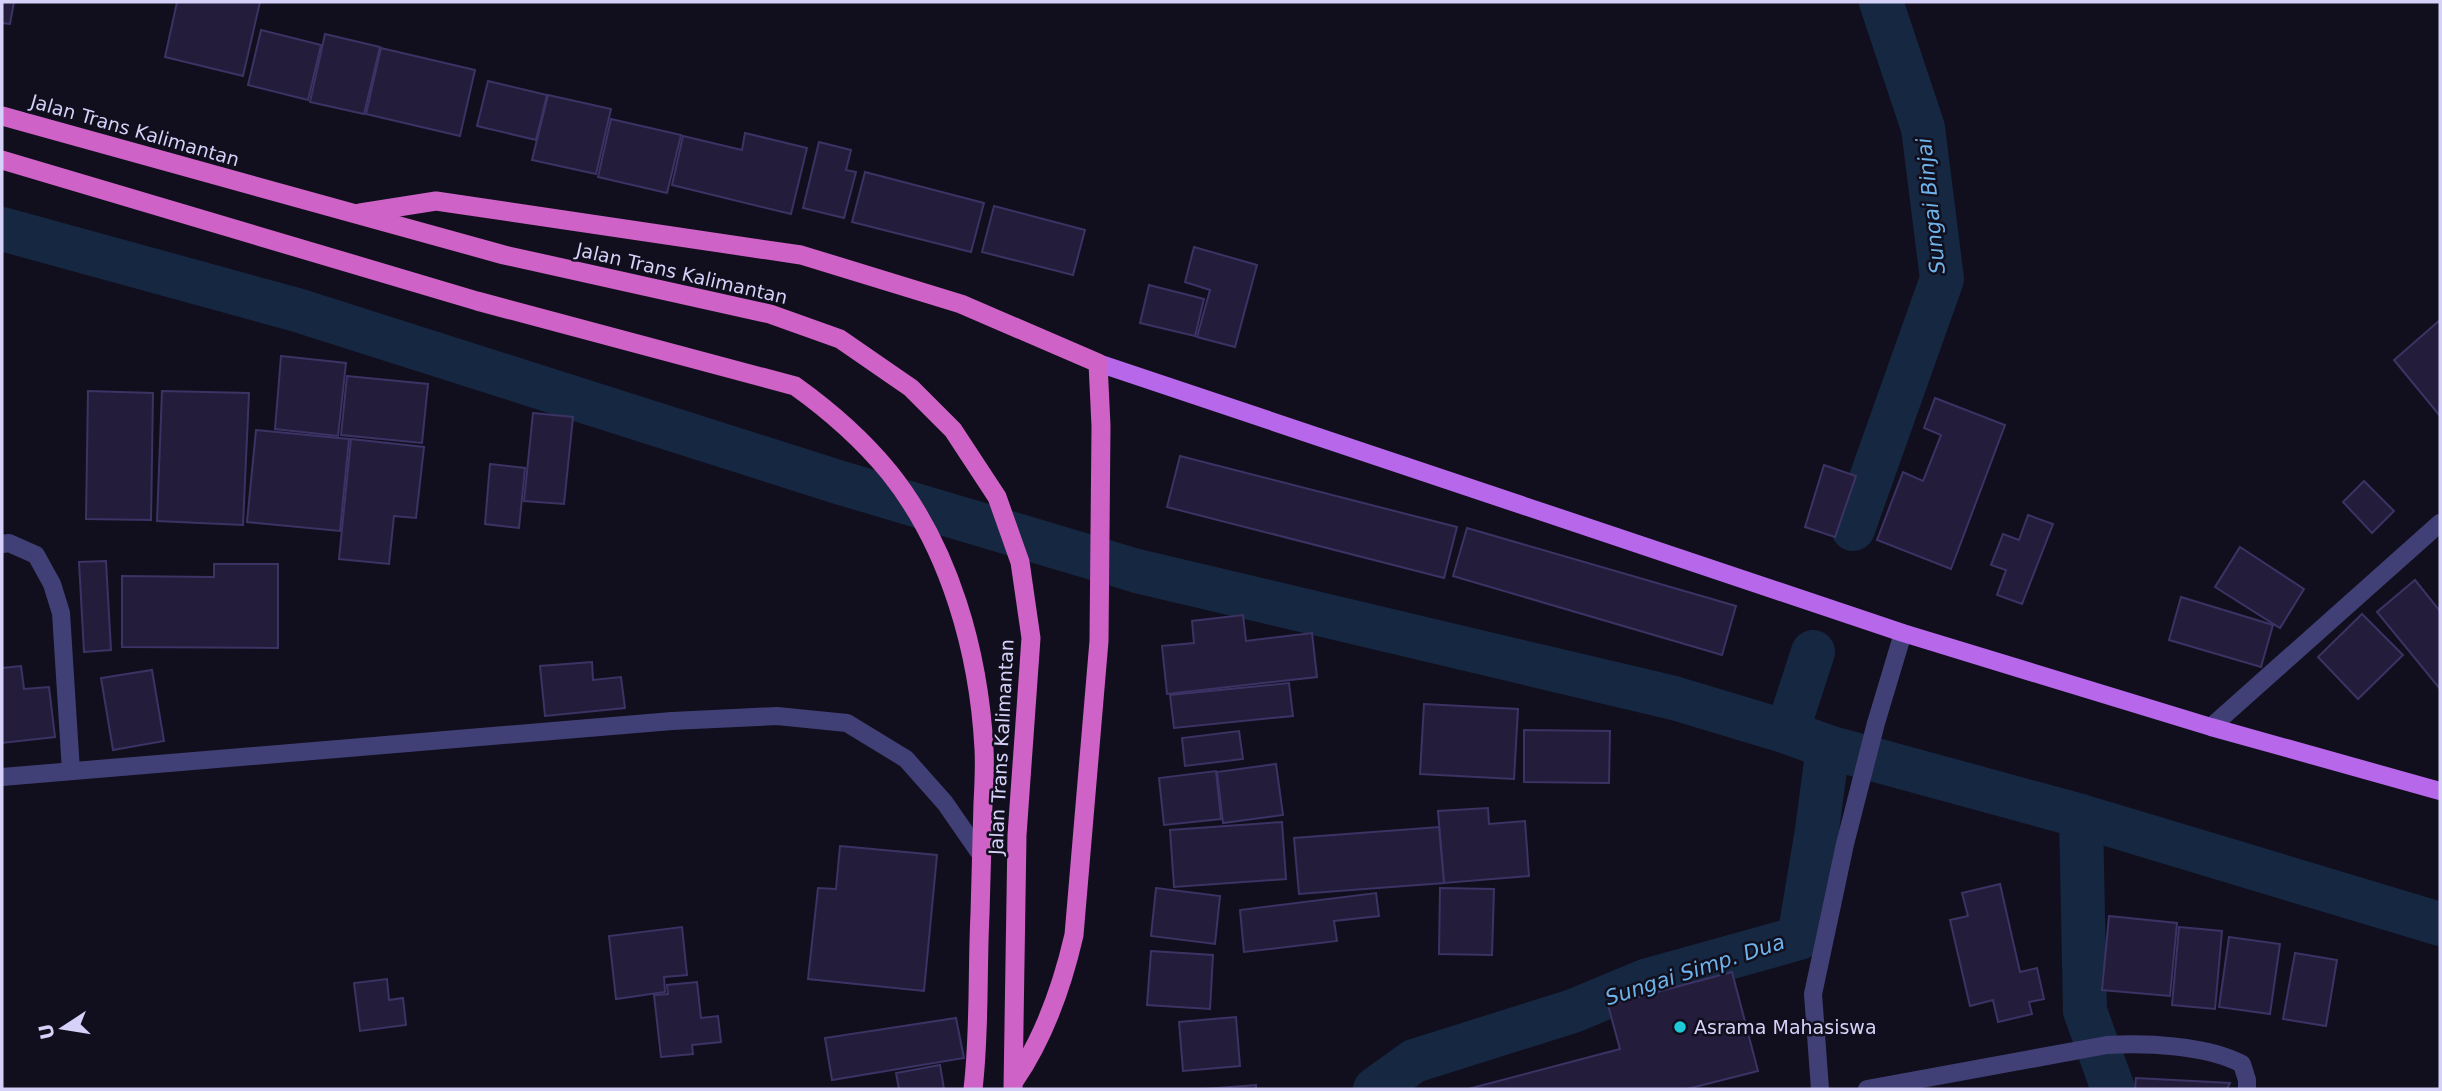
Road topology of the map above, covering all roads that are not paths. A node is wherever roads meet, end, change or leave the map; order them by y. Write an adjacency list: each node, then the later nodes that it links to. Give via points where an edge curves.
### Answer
1 (2, 116): 3 (highway, Jalan Trans Kalimantan)
2 (2, 159): 12 (highway, Jalan Trans Kalimantan, via 477,301 795,386 828,410 890,474 938,554 956,599 979,700 984,751)
3 (352, 214): 4 (highway, via 436,201 801,255 961,304); 13 (highway, Jalan Trans Kalimantan, via 504,255 770,314 840,340 911,388 953,430 997,497 1020,562 1031,638 1017,835)
4 (1098, 363): 7 (main road); 13 (highway, via 1099,641 1074,935 1045,1027)
5 (2440, 523): 8 (street)
6 (2, 544): 9 (street, via 36,555 52,583 61,613)
7 (1903, 633): 8 (main road); 15 (street, via 1875,723 1813,994)
8 (2211, 727): 11 (main road)
9 (71, 771): 10 (street); 12 (street, via 672,721 789,717 847,723 906,759 945,803)
10 (2, 776)
11 (2440, 791)
12 (981, 855): 14 (highway, Jalan Trans Kalimantan)
13 (1014, 1085)
14 (973, 1089)
15 (1820, 1089)
16 (1867, 1089): 17 (street, via 2098,1046 2144,1043 2225,1055 2242,1064)
17 (2247, 1089)

